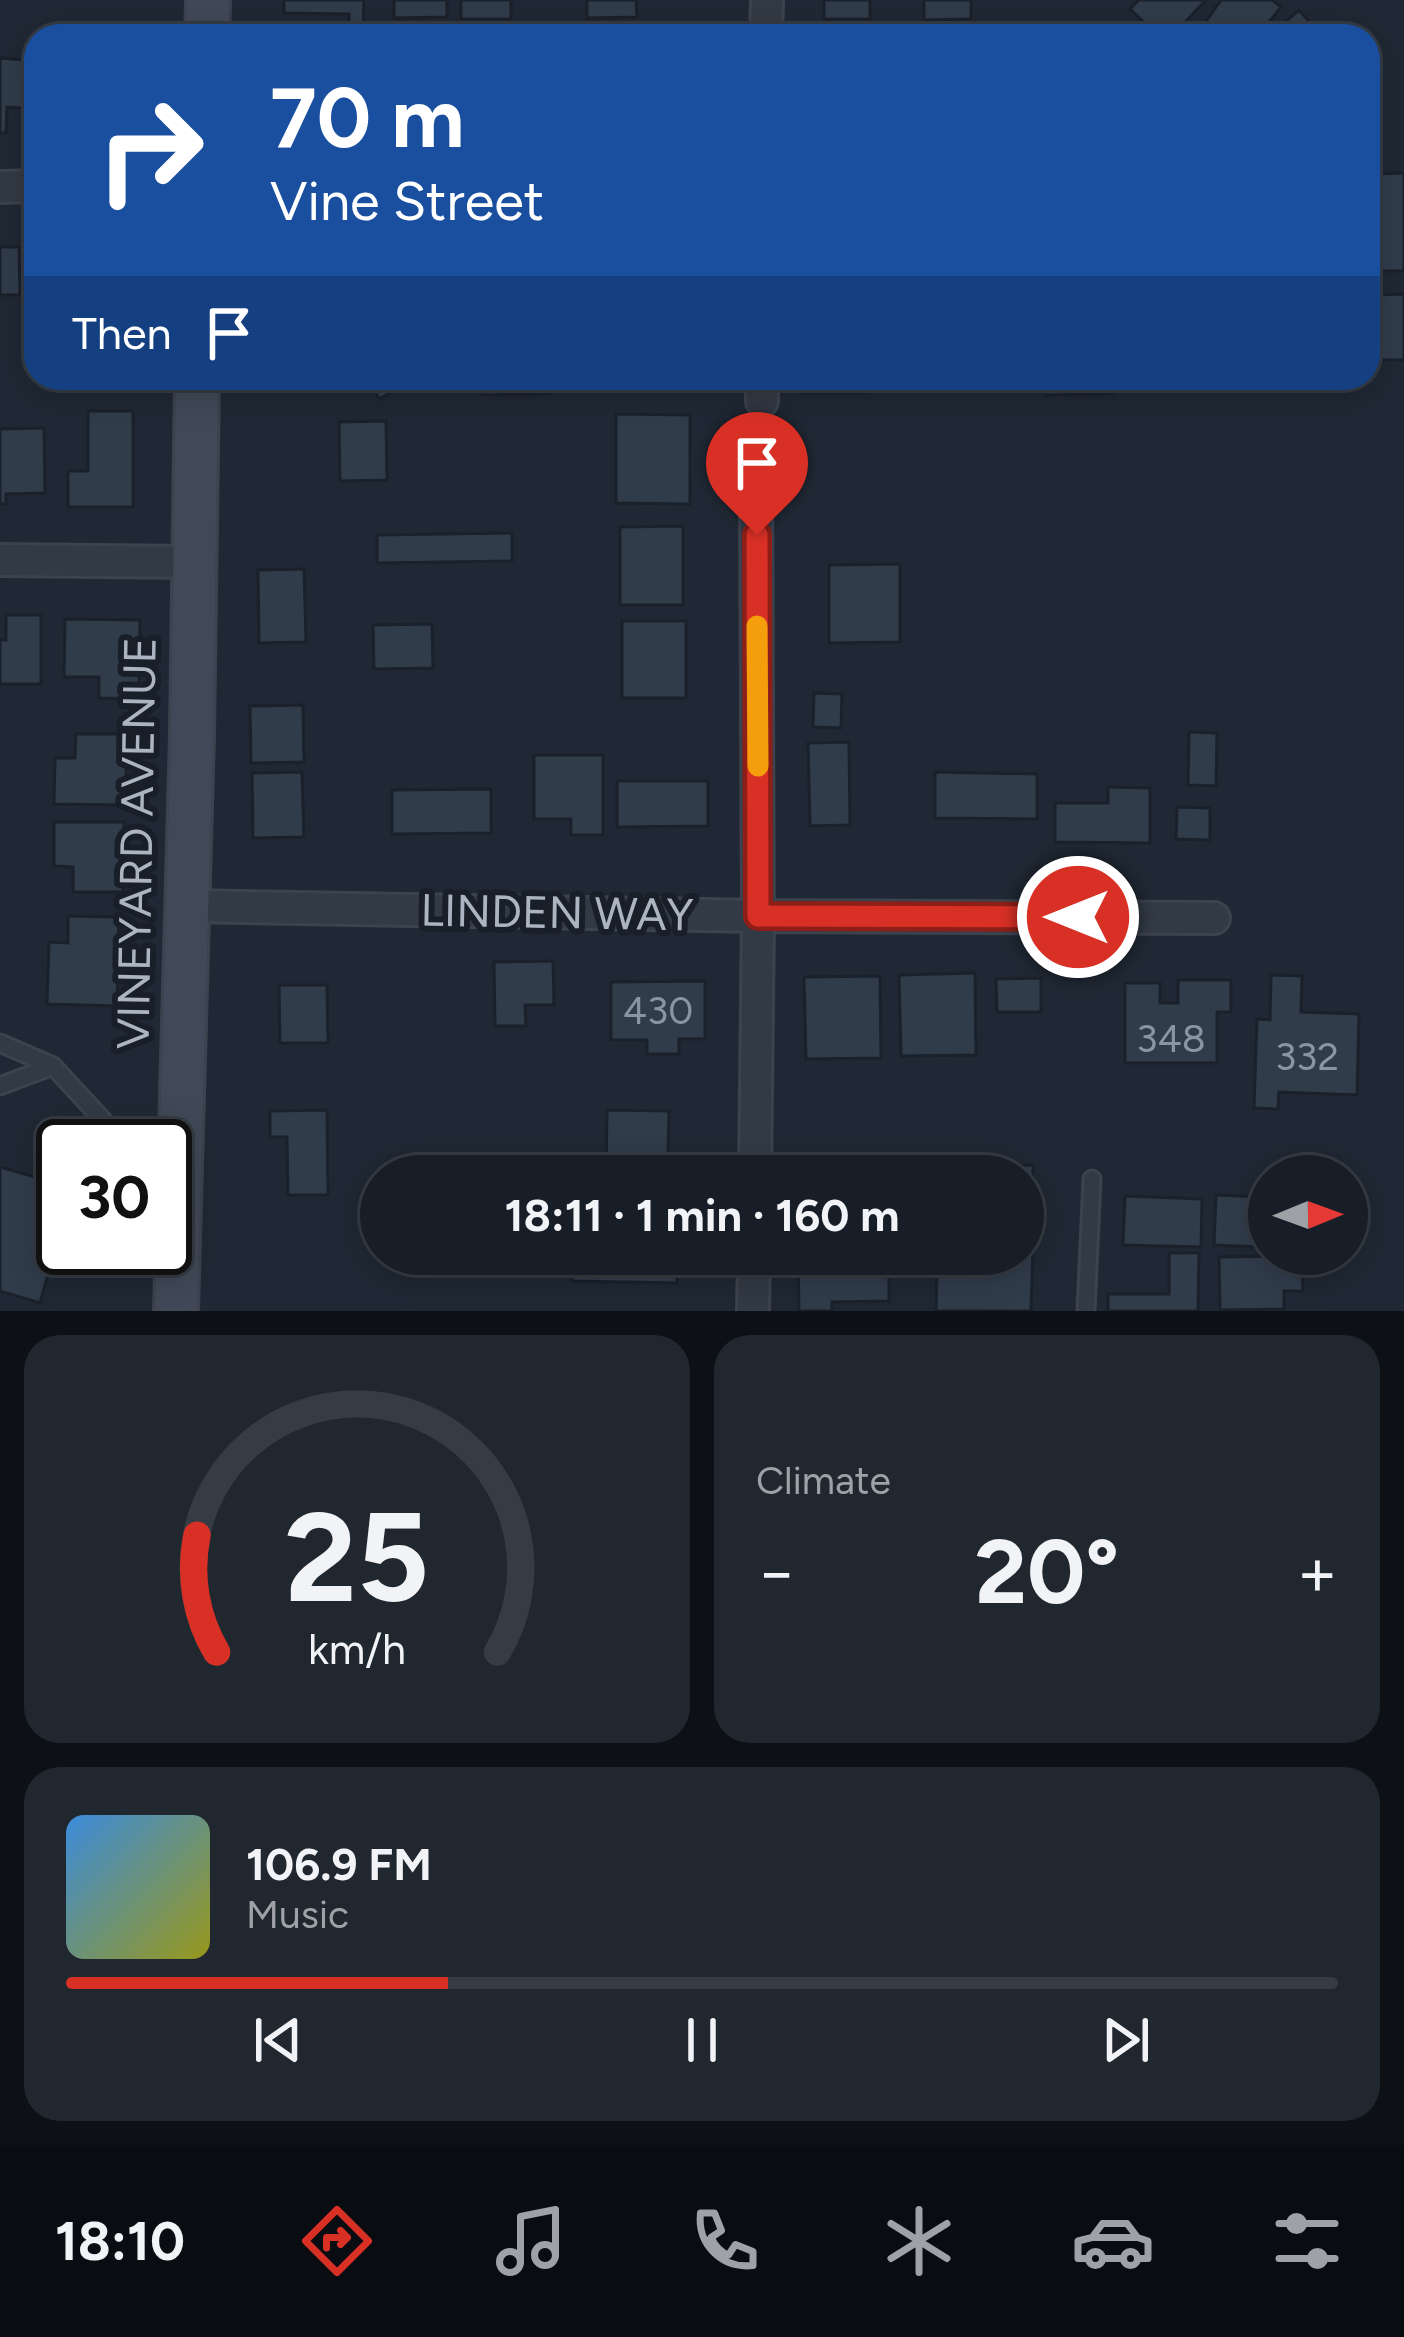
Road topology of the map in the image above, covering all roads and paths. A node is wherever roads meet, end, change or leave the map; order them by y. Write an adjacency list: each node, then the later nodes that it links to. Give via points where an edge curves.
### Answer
1 (197, 390): 4 (street, VINEYARD AVENUE)
2 (756, 487): 6 (street)
3 (0, 560): 4 (street)
4 (193, 562): 5 (street, VINEYARD AVENUE)
5 (188, 906): 6 (street, LINDEN WAY); 12 (street, VINEYARD AVENUE)
6 (758, 916): 7 (street, LINDEN WAY); 13 (street)
7 (1214, 918)
8 (0, 1043): 9 (lane)
9 (53, 1066): 10 (lane); 11 (lane)
10 (0, 1086)
11 (102, 1119)
12 (171, 1119)
13 (754, 1155)
14 (1092, 1180): 19 (lane)
15 (174, 1275): 17 (street, VINEYARD AVENUE)
16 (754, 1275): 18 (street)
17 (176, 1311)
18 (753, 1311)
19 (1087, 1311)

